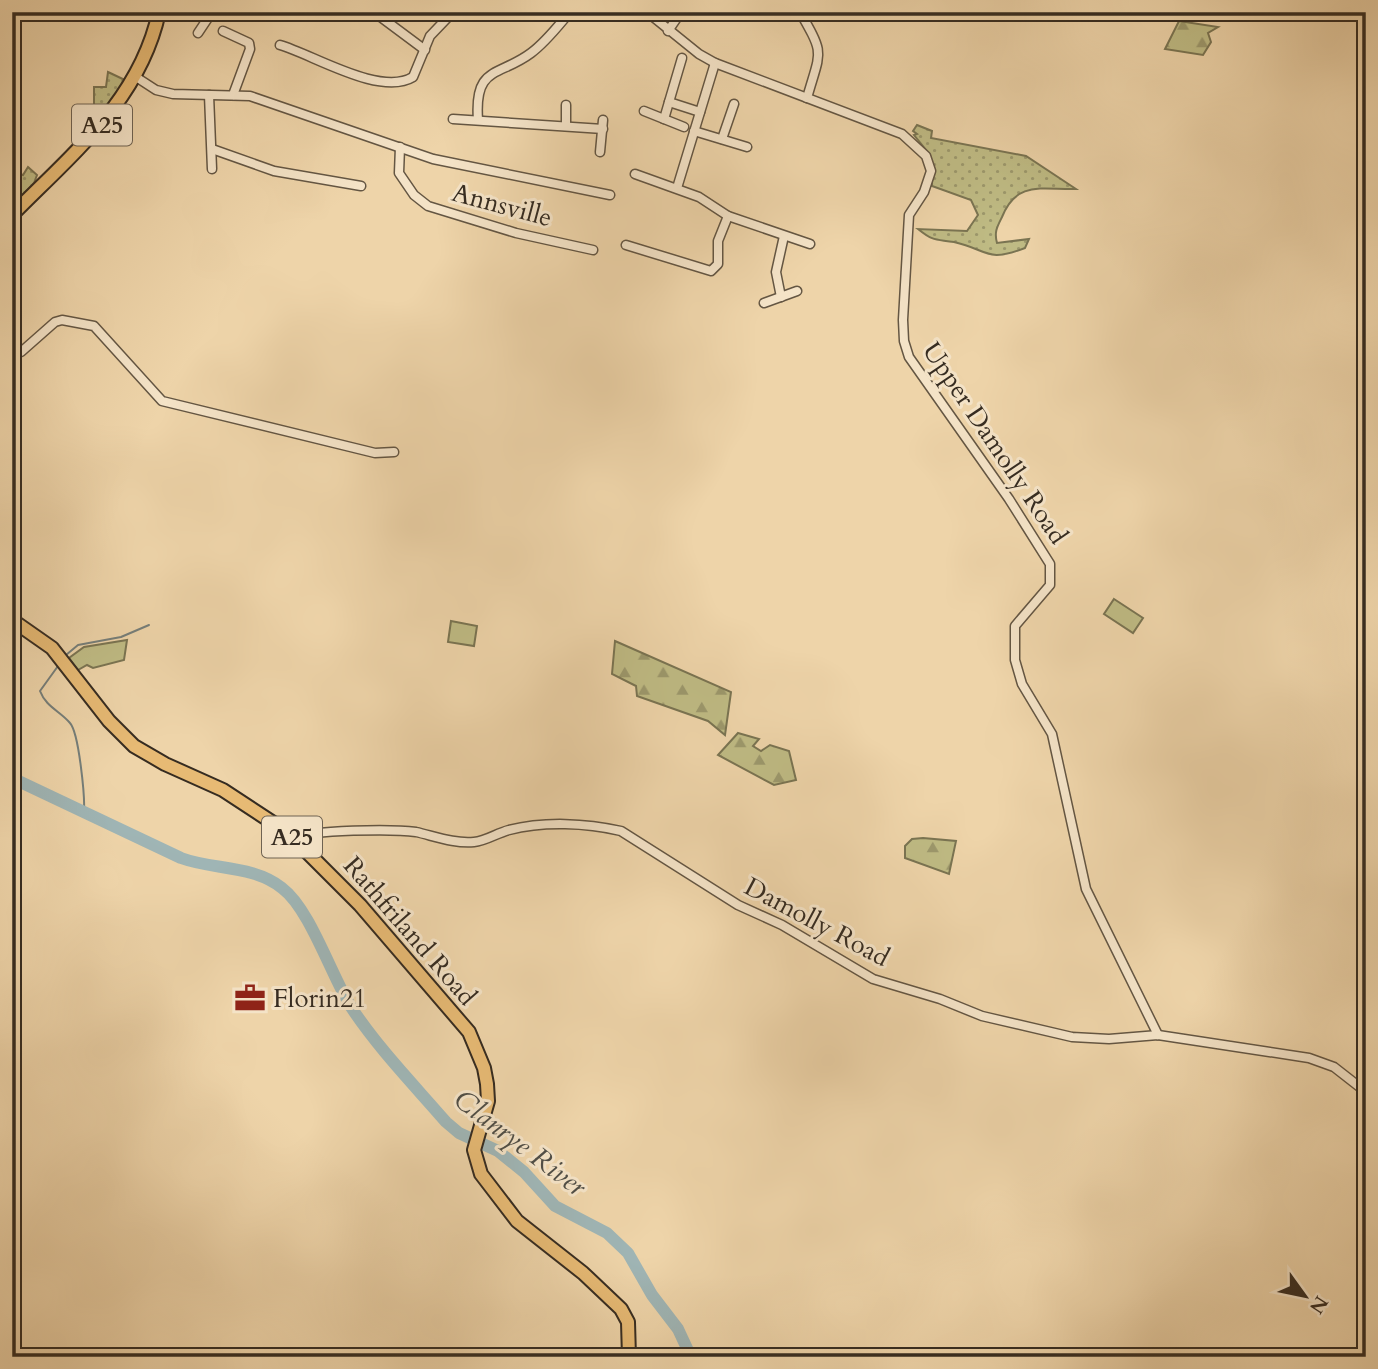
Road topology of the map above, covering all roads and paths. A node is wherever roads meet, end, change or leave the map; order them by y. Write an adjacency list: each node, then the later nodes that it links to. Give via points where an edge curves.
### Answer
1 (159, 12): 16 (main road, A25)
2 (212, 12): 11 (street)
3 (374, 12): 13 (street)
4 (453, 12): 13 (street, via 430,36)
5 (570, 12): 27 (street, via 530,54 485,79 479,92)
6 (647, 12): 10 (street, Upper Damolly Road)
7 (681, 12): 10 (street)
8 (800, 12): 19 (street, via 818,42 820,55)
9 (223, 30): 18 (street, via 249,43 250,48)
10 (668, 31): 15 (street, Upper Damolly Road)
11 (198, 33)
12 (280, 45): 13 (street, via 338,70 399,82 413,77)
13 (425, 50)
14 (682, 58): 20 (street)
15 (715, 63): 19 (street, Upper Damolly Road); 24 (street)
16 (136, 77): 17 (street, Annsville, via 164,92); 41 (main road, A25, via 101,126)
17 (209, 95): 18 (street, Annsville); 34 (street)
18 (233, 95): 32 (street, Annsville, via 262,100)
19 (807, 98): 54 (street, Upper Damolly Road, via 902,134 926,156 931,171 924,192 908,215 904,341 916,370 984,462 1050,564 1050,585 1015,626 1015,660 1022,684 1052,734 1086,889)
20 (669, 102): 24 (street); 26 (street)
21 (734, 104): 31 (street)
22 (566, 105): 28 (street)
23 (644, 111): 26 (street)
24 (700, 113): 30 (street)
25 (453, 119): 27 (street)
26 (664, 119): 29 (street)
27 (478, 120): 28 (street)
28 (566, 126): 35 (street, via 603,124)
29 (684, 127)
30 (694, 131): 31 (street); 39 (street)
31 (722, 139): 33 (street)
32 (400, 147): 40 (street, Annsville, via 460,165); 44 (street, Annsville, via 399,173 428,206 590,250)
33 (747, 147)
34 (212, 149): 36 (street); 38 (street, via 274,171)
35 (600, 152)
36 (212, 169)
37 (635, 174): 39 (street)
38 (361, 186)
39 (677, 188): 42 (street)
40 (610, 195)
41 (12, 215)
42 (728, 216): 43 (street); 46 (street, via 718,241 718,264 711,271)
43 (784, 236): 45 (street); 48 (street, via 776,272)
44 (589, 238)
45 (810, 244)
46 (626, 245)
47 (797, 291): 48 (street)
48 (781, 297): 49 (street)
49 (764, 303)
50 (12, 351): 51 (street, via 21,352 55,322 93,326 162,401 374,453)
51 (394, 452)
52 (12, 620): 53 (main road, Rathfriland Road / A25, via 52,648 134,746 247,803)
53 (295, 839): 54 (street, Damolly Road, via 319,831 401,831 473,843 538,826 610,829 635,839 738,905 782,925 873,979 982,1016 1073,1037); 56 (main road, Rathfriland Road / A25, via 360,905 469,1032 487,1084 488,1101 474,1155 488,1185 517,1221 621,1309 631,1338)
54 (1158, 1035): 55 (street, Damolly Road, via 1309,1058 1334,1067)
55 (1366, 1092)
56 (629, 1357)

